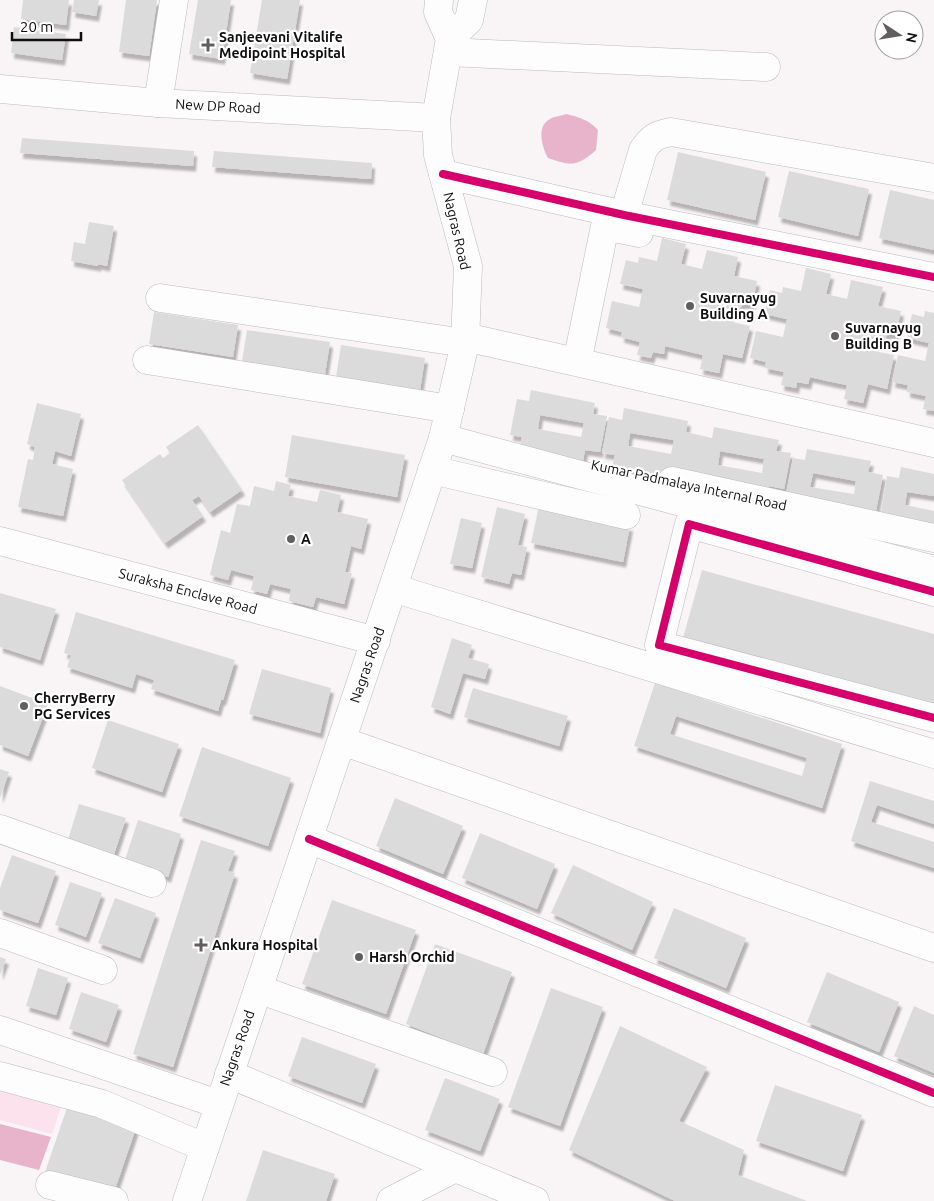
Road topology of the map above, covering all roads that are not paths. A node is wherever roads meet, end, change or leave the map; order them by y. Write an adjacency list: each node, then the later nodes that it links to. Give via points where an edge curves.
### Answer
1 (174, 0): 7 (street)
2 (439, 0): 4 (street, via 438,12)
3 (473, 0): 4 (street, via 469,20)
4 (449, 46): 5 (street); 8 (street, Nagras Road)
5 (766, 67)
6 (0, 89): 7 (street, New DP Road)
7 (158, 102): 8 (street, New DP Road)
8 (436, 118): 9 (street, Nagras Road, via 438,155)
9 (443, 174): 11 (street); 15 (street, Nagras Road, via 468,266)
10 (934, 178): 11 (street, via 671,132 658,134 643,150)
11 (624, 215): 12 (street)
12 (934, 277)
13 (934, 293): 16 (street, via 605,226)
14 (160, 298): 15 (street)
15 (465, 336): 16 (street); 18 (street, Nagras Road); 20 (street)
16 (579, 353): 19 (street)
17 (147, 360): 18 (street)
18 (446, 426): 21 (street, Nagras Road); 23 (street, Kumar Padmalaya Internal Road); 25 (street)
19 (934, 427)
20 (934, 443)
21 (432, 470): 22 (street); 26 (street, Nagras Road)
22 (626, 515)
23 (934, 538)
24 (0, 541): 28 (street, Suraksha Enclave Road)
25 (934, 570)
26 (393, 588): 28 (street, Nagras Road); 31 (street)
27 (934, 592): 29 (street, via 689,524 659,645)
28 (376, 641): 30 (street, Nagras Road)
29 (934, 718)
30 (342, 741): 33 (street, Nagras Road); 36 (street)
31 (934, 754)
32 (0, 829): 34 (street)
33 (309, 839): 38 (street, Nagras Road); 43 (street)
34 (152, 883)
35 (0, 933): 37 (street)
36 (934, 948)
37 (103, 970)
38 (258, 989): 40 (street); 41 (street, Nagras Road)
39 (0, 1030): 44 (street)
40 (493, 1072)
41 (229, 1074): 44 (street, Nagras Road); 46 (street)
42 (0, 1076): 45 (street, via 102,1104)
43 (934, 1093)
44 (218, 1104): 45 (street, Nagras Road)
45 (204, 1147): 49 (street, Nagras Road)
46 (455, 1168): 50 (street); 51 (street)
47 (50, 1185): 48 (street)
48 (114, 1201)
49 (186, 1201)
50 (390, 1201)
51 (535, 1201)

